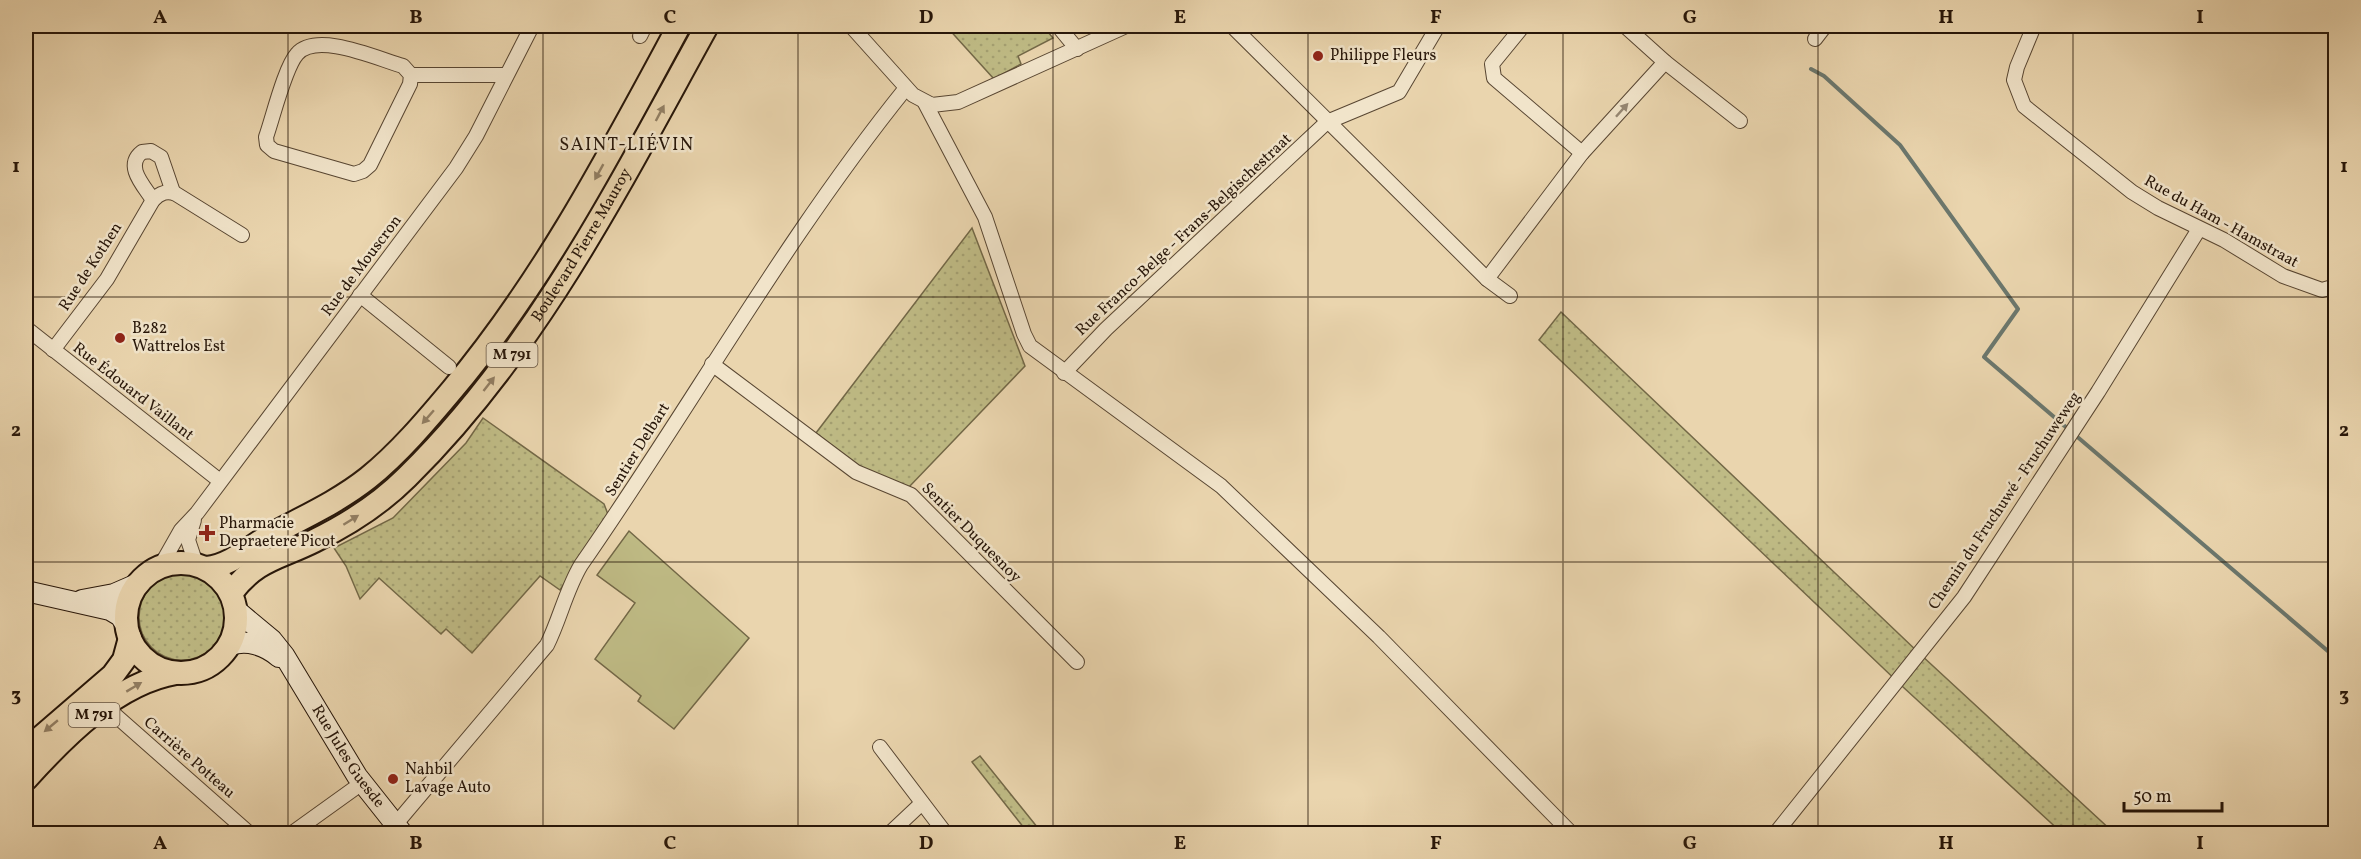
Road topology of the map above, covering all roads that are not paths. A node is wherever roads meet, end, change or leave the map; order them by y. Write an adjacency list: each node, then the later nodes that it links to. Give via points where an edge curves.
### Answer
1 (532, 26): 17 (street, Rue de Mouscron)
2 (679, 26): 38 (main road, Boulevard Pierre Mauroy / M 791, one-way to 38, via 561,240 487,346 435,410 387,461 353,489 228,562)
3 (708, 26): 43 (main road, Boulevard Pierre Mauroy / M 791, one-way to 3, via 253,568 327,534 381,500 415,470 463,417 573,268)
4 (851, 26): 18 (street)
5 (1058, 26): 14 (street)
6 (1126, 26): 14 (street)
7 (1232, 26): 21 (street)
8 (1438, 26): 21 (street, via 1399,92)
9 (1523, 26): 22 (street, via 1492,64 1494,78)
10 (1624, 26): 15 (street)
11 (1826, 26): 13 (street)
12 (2034, 26): 25 (street, Rue du Ham - Hamstraat, via 2014,80 2024,106 2132,192)
13 (1815, 39)
14 (1077, 49): 19 (street, via 958,102 940,106)
15 (1665, 62): 20 (street); 22 (street, one-way to 15)
16 (411, 75): 16 (street, via 403,66 324,44 309,45 292,60 266,137 267,145 274,151 354,174 363,171 370,165); 17 (street)
17 (506, 75): 29 (street, Rue de Mouscron, via 456,168)
18 (906, 88): 19 (street); 33 (street, Sentier Delbart, via 841,174)
19 (926, 103): 35 (street, via 986,218 1026,340)
20 (1740, 121)
21 (1327, 122): 27 (street); 35 (street, Rue Franco-Belge - Frans-Belgischestraat)
22 (1582, 153): 27 (street)
23 (172, 192): 24 (street); 24 (street, via 161,157 151,151 142,152 134,168); 26 (street)
24 (153, 200): 32 (street, Rue de Kothen, via 107,279)
25 (2199, 229): 28 (street, Rue du Ham - Hamstraat, via 2283,276 2322,290); 61 (street, Chemin du Fruchuwé - Fruchuweweg, via 1964,597)
26 (242, 235)
27 (1487, 279): 30 (street)
28 (2336, 286)
29 (360, 295): 34 (street); 36 (street, Rue de Mouscron)
30 (1510, 296)
31 (26, 328): 32 (street, Rue Édouard Vaillant)
32 (53, 350): 36 (street, Rue Édouard Vaillant)
33 (712, 364): 46 (street, Sentier Duquesnoy, via 856,472 911,495); 55 (street, Sentier Delbart, via 574,577 547,645)
34 (449, 367)
35 (1064, 373): 60 (street, via 1221,486 1379,637)
36 (220, 481): 37 (street, Rue de Mouscron)
37 (197, 513): 38 (street, Rue de Mouscron, via 188,540); 39 (street, Rue de Mouscron, via 181,530)
38 (201, 566): 39 (main road, via 176,562); 43 (main road, via 221,579)
39 (160, 567): 40 (main road)
40 (137, 584): 42 (main road, via 114,594); 44 (main road, via 127,605)
41 (26, 591): 42 (main road)
42 (74, 601): 44 (main road, via 115,612)
43 (233, 601): 45 (main road, via 235,630); 48 (main road, Rue Jules Guesde, via 278,647)
44 (128, 632): 47 (main road, via 147,661); 51 (main road, M 791, one-way to 51, via 124,660 114,675)
45 (229, 646): 47 (main road, via 206,667); 48 (main road, Rue Jules Guesde, via 245,643 267,649)
46 (1077, 662)
47 (176, 673): 49 (main road, M 791, one-way to 47, via 150,678)
48 (297, 677): 53 (main road, Rue Jules Guesde)
49 (106, 706): 52 (main road, M 791, via 59,744); 56 (street, Carrière Potteau)
50 (880, 747): 54 (street)
51 (26, 750)
52 (26, 779)
53 (363, 783): 55 (main road, Rue Jules Guesde); 57 (street)
54 (922, 803): 58 (street); 59 (street)
55 (399, 829)
56 (250, 834)
57 (291, 834)
58 (889, 834)
59 (946, 834)
60 (1572, 834)
61 (1775, 834)

